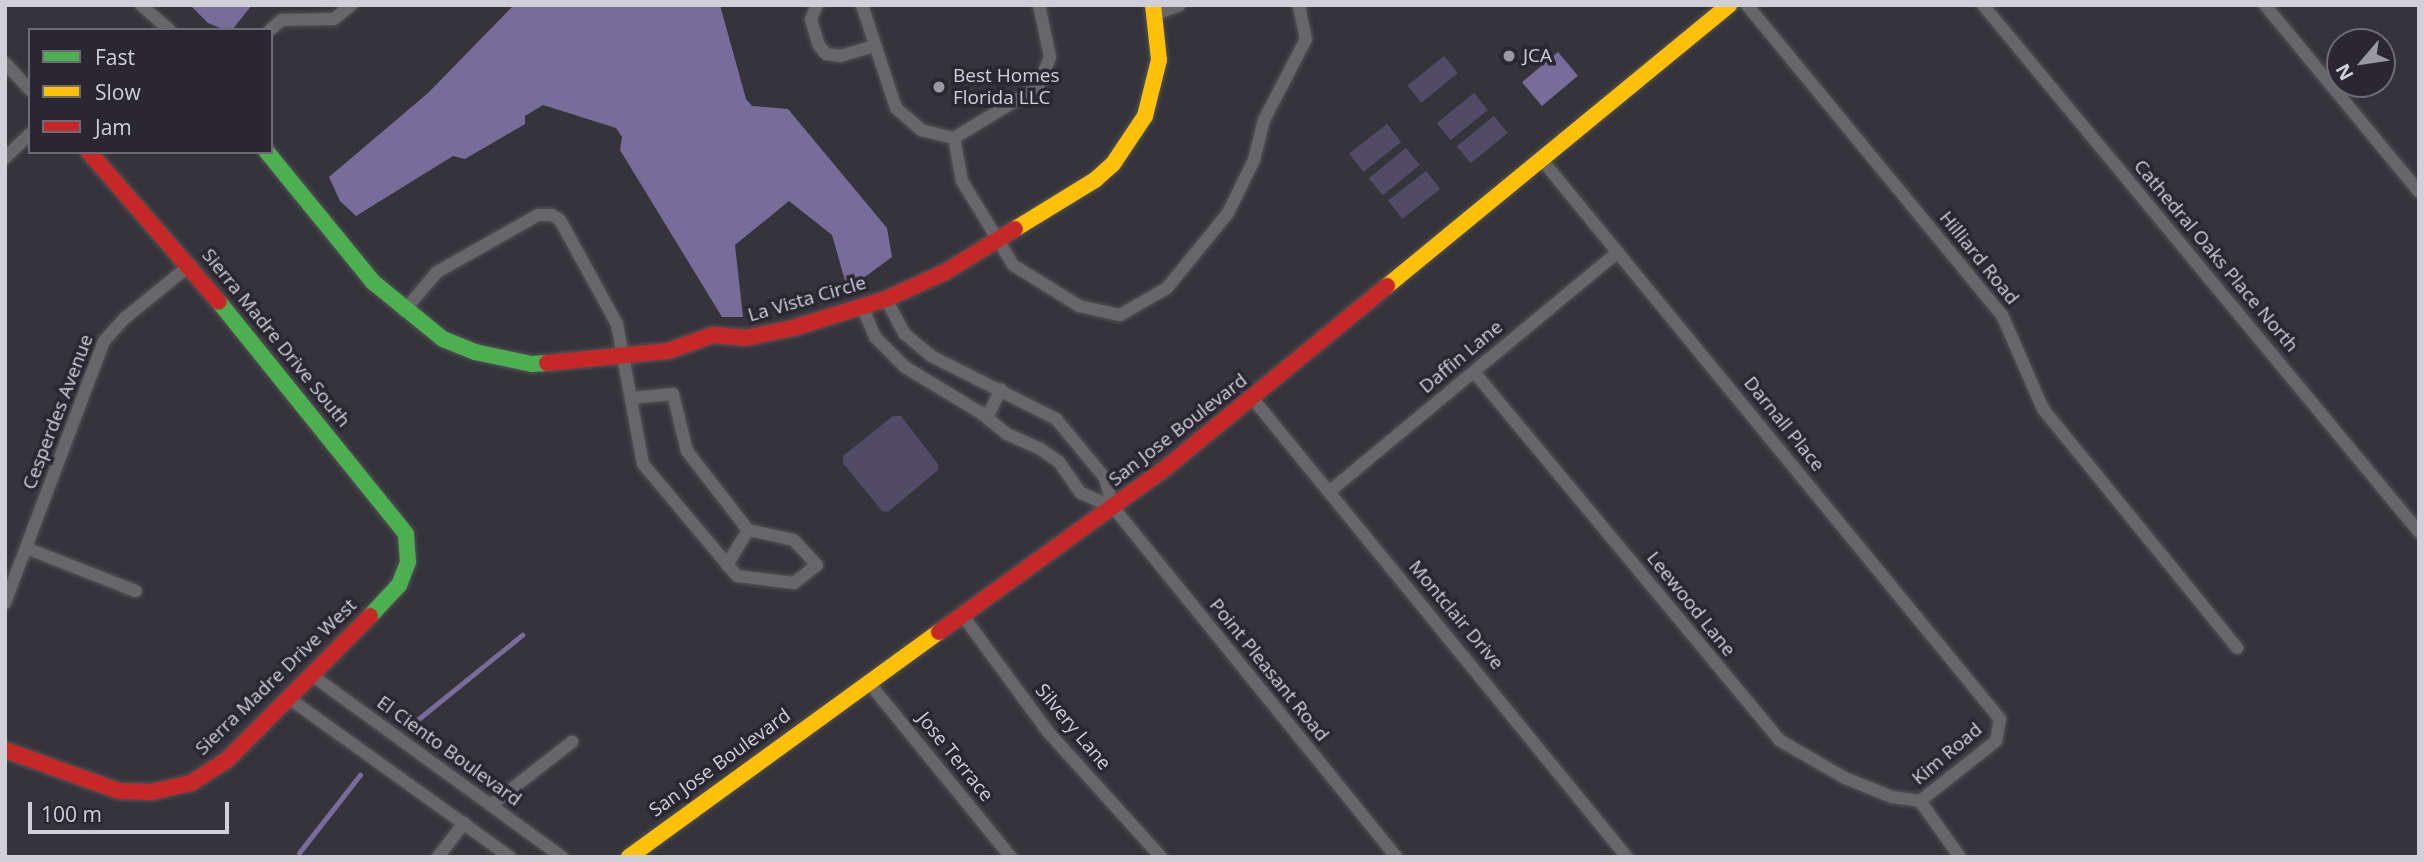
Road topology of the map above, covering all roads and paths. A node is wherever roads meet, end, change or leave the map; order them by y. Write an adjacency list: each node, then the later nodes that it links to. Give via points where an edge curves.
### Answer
1 (141, 5): 13 (street)
2 (351, 5): 14 (street, via 334,19 282,20)
3 (817, 5): 15 (street, via 811,19 818,44 827,54)
4 (862, 5): 15 (street)
5 (1039, 5): 19 (street, via 1050,57 1038,87)
6 (1179, 5): 12 (street)
7 (1299, 5): 25 (street, via 1306,38 1264,120 1254,160 1233,202 1217,230 1151,300 1120,315 1090,310 1021,274)
8 (1729, 5): 23 (street, San Jose Boulevard)
9 (1747, 5): 49 (street, Hilliard Road, via 2002,315 2043,409)
10 (1983, 5): 42 (street, Cathedral Oaks Place North)
11 (2264, 5): 24 (street)
12 (1155, 10): 25 (street, La Vista Circle, via 1160,39 1156,80 1133,137 1095,180)
13 (168, 28)
14 (272, 28)
15 (874, 46): 19 (street, via 890,97 908,122)
16 (5, 63): 17 (street)
17 (28, 88)
18 (28, 136): 22 (street)
19 (954, 138): 25 (street, via 958,173)
20 (91, 154): 27 (street, Sierra Madre Drive South)
21 (269, 154): 30 (street, La Vista Circle, via 373,282)
22 (5, 158)
23 (1542, 160): 26 (street, Darnall Place); 37 (street, San Jose Boulevard)
24 (2419, 192)
25 (997, 240): 28 (street, La Vista Circle)
26 (1618, 252): 33 (street, Daffin Lane); 53 (street, Darnall Place)
27 (190, 265): 43 (street, Cesperdes Avenue, via 125,317 104,341); 44 (street, Sierra Madre Drive South, via 398,520 405,534)
28 (887, 299): 29 (street, La Vista Circle); 32 (street, Point Pleasant Road, via 905,334)
29 (862, 306): 31 (street, La Vista Circle, via 745,338 713,335 668,351); 34 (street, Point Pleasant Road, via 886,351)
30 (404, 311): 31 (street, La Vista Circle, via 443,339 508,361 561,364); 31 (street, via 437,272 538,215 552,215 560,220 617,324)
31 (625, 356): 36 (street)
32 (940, 362): 34 (street); 35 (street, Point Pleasant Road)
33 (1475, 372): 39 (street, Daffin Lane); 56 (street, Leewood Lane, via 1779,740 1845,778 1892,797)
34 (930, 381): 38 (street, Point Pleasant Road)
35 (1001, 389): 38 (street); 40 (street, Point Pleasant Road, via 1056,419 1104,478)
36 (631, 398): 41 (street, via 673,394 687,451); 45 (street, via 643,464)
37 (1253, 399): 39 (street, Montclair Drive); 40 (street, San Jose Boulevard)
38 (986, 417): 40 (street, Point Pleasant Road, via 1059,462 1081,492)
39 (1330, 491): 66 (street, Montclair Drive)
40 (1113, 507): 48 (street, San Jose Boulevard); 65 (street, Point Pleasant Road)
41 (748, 530): 45 (street); 45 (street, via 794,540 817,565 794,583 737,576)
42 (2419, 532)
43 (26, 548): 46 (street); 47 (street, Cesperdes Avenue)
44 (408, 562): 50 (street, Sierra Madre Drive West, via 399,584)
45 (727, 565)
46 (136, 591)
47 (5, 603)
48 (963, 616): 51 (street, San Jose Boulevard); 64 (street, Silvery Lane, via 1049,733)
49 (2237, 648)
50 (313, 676): 52 (street, Sierra Madre Drive West); 57 (street, El Ciento Boulevard)
51 (869, 682): 62 (street, San Jose Boulevard); 63 (street, Jose Terrace)
52 (290, 699): 55 (street, Sierra Madre Drive West, via 213,770 191,783 150,792 100,786); 58 (street)
53 (1995, 712): 56 (street, Kim Road, via 2000,719 1996,741)
54 (572, 742): 57 (street)
55 (5, 750)
56 (1920, 801): 67 (street, Kim Road)
57 (491, 805): 61 (street, El Ciento Boulevard)
58 (464, 823): 59 (street); 60 (street)
59 (438, 857)
60 (510, 857)
61 (562, 857)
62 (629, 857)
63 (1011, 857)
64 (1161, 857)
65 (1396, 857)
66 (1628, 857)
67 (1960, 857)

